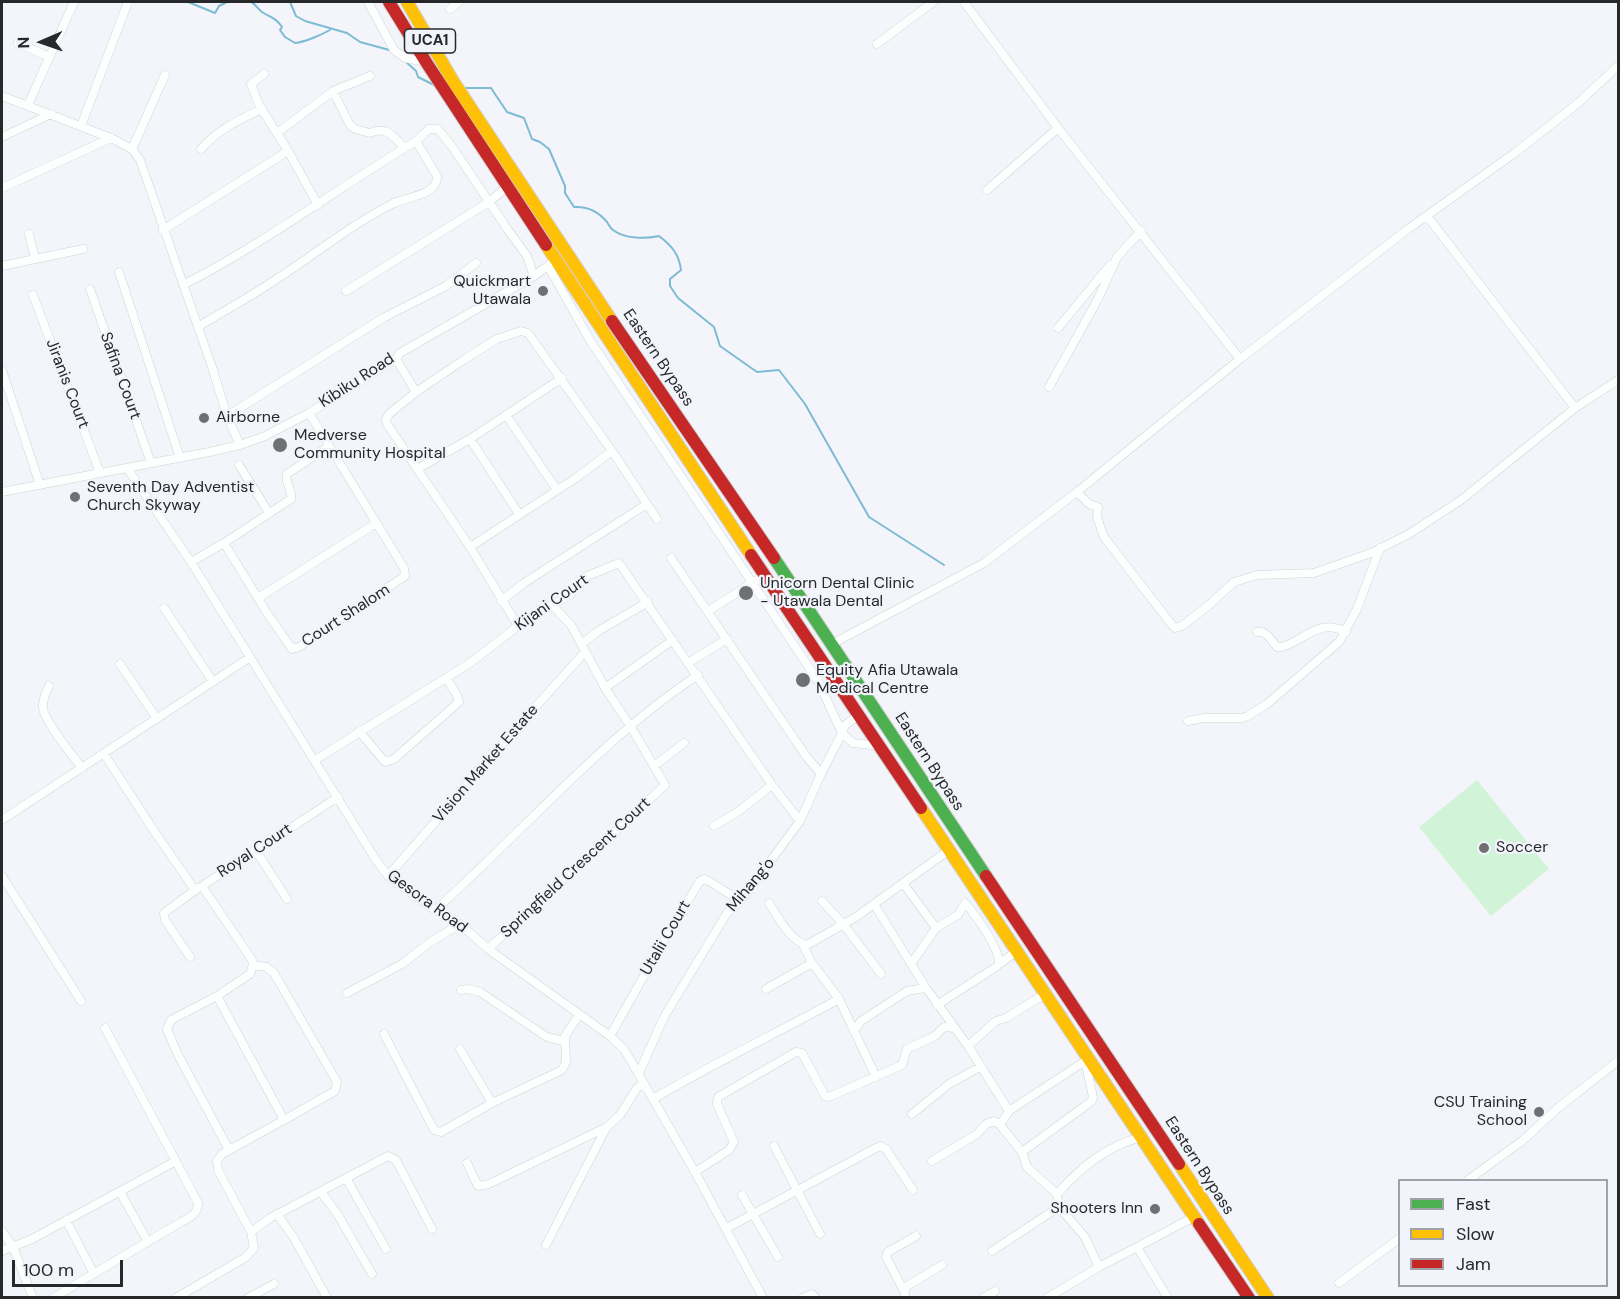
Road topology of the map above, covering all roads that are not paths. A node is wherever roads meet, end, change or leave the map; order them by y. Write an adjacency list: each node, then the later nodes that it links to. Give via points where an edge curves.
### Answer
1 (74, 2): 12 (street)
2 (128, 2): 23 (street)
3 (368, 2): 13 (street, via 394,50 405,58)
4 (389, 2): 13 (main road, Eastern Bypass / UCA1)
5 (408, 2): 73 (main road, Eastern Bypass / UCA1, via 474,114)
6 (459, 2): 9 (street)
7 (933, 2): 11 (street)
8 (964, 2): 24 (street)
9 (450, 9)
10 (18, 42): 12 (street)
11 (877, 44)
12 (49, 57): 20 (street)
13 (426, 62): 33 (main road, Eastern Bypass / UCA1)
14 (1618, 66): 38 (street, via 1516,152)
15 (264, 74): 21 (street, via 251,84)
16 (165, 75): 30 (street)
17 (370, 76): 18 (street)
18 (333, 91): 25 (street); 29 (street, via 355,129 370,133 385,130)
19 (2, 96): 20 (street)
20 (28, 105): 22 (street)
21 (262, 109): 25 (street); 31 (street, via 211,137)
22 (51, 114): 23 (street); 26 (street)
23 (81, 126): 27 (street)
24 (1058, 129): 35 (street); 40 (street)
25 (277, 133): 32 (street)
26 (2, 137)
27 (111, 138): 30 (street); 34 (street)
28 (417, 141): 29 (street); 36 (street, via 429,129 438,129); 54 (street, via 437,176 434,186 395,203)
29 (405, 148): 37 (street)
30 (132, 149): 39 (street, via 145,172)
31 (201, 149)
32 (288, 151): 37 (street); 39 (street)
33 (508, 186): 36 (street); 46 (main road, Eastern Bypass / UCA1)
34 (2, 188)
35 (987, 190)
36 (489, 202): 49 (street, via 528,256); 52 (street)
37 (318, 205): 50 (street)
38 (1427, 216): 57 (street); 65 (street)
39 (163, 230): 50 (street)
40 (1141, 231): 43 (street); 57 (street)
41 (29, 234): 44 (street)
42 (83, 249): 44 (street)
43 (1116, 257): 55 (street); 63 (street, via 1098,299)
44 (35, 258): 47 (street)
45 (476, 263): 68 (street, via 446,286 383,318)
46 (552, 263): 49 (street, Kibiku Road); 58 (main road, Eastern Bypass / UCA1); 60 (street, via 591,342)
47 (2, 266)
48 (119, 272): 74 (street)
49 (534, 276): 56 (street, Kibiku Road, via 400,353)
50 (183, 285): 54 (street)
51 (90, 289): 76 (street, Safina Court)
52 (346, 291)
53 (33, 295): 80 (street, Jiranis Court)
54 (198, 327): 68 (street)
55 (1058, 328)
56 (396, 359): 64 (street); 66 (street, Kibiku Road)
57 (1240, 359): 84 (street)
58 (626, 367): 60 (street); 75 (main road, Eastern Bypass / UCA1)
59 (2, 369): 81 (street)
60 (614, 376): 87 (street)
61 (562, 378): 64 (street, via 531,335 521,331 497,339); 67 (street); 72 (street)
62 (1618, 380): 65 (street)
63 (1049, 387)
64 (416, 392): 79 (street, via 386,420)
65 (1575, 408): 94 (street, via 1461,500)
66 (309, 413): 70 (street, Kibiku Road); 71 (street, Court Shalom)
67 (506, 415): 69 (street); 82 (street)
68 (227, 416): 70 (street)
69 (470, 439): 79 (street); 89 (street)
70 (240, 444): 74 (street, Kibiku Road)
71 (329, 446): 88 (street, via 287,474 291,499); 91 (street, Court Shalom)
72 (612, 451): 82 (street); 86 (street)
73 (701, 451): 75 (main road); 111 (main road, Eastern Bypass / UCA1)
74 (180, 458): 76 (street, Kibiku Road)
75 (688, 461): 85 (main road, Eastern Bypass / UCA1)
76 (151, 463): 78 (street, Kibiku Road)
77 (239, 465): 88 (street)
78 (127, 468): 80 (street, Kibiku Road); 96 (street, Gesora Road)
79 (417, 469): 93 (street)
80 (100, 473): 81 (street, Kibiku Road)
81 (40, 485): 83 (street, Kibiku Road)
82 (557, 490): 89 (street)
83 (2, 492)
84 (1077, 492): 94 (street, via 1098,507 1104,537 1175,628 1234,582 1257,575 1314,573); 111 (street, via 984,563)
85 (715, 501): 87 (street); 97 (main road, Eastern Bypass / UCA1)
86 (647, 504): 90 (street); 100 (street)
87 (703, 510): 98 (street)
88 (268, 513): 92 (street)
89 (519, 514): 93 (street)
90 (657, 519)
91 (375, 525): 99 (street); 99 (street, Court Shalom, via 404,568 405,576 299,647 290,647)
92 (224, 543): 96 (street); 99 (street, Court Shalom)
93 (470, 547): 100 (street)
94 (1380, 548): 107 (street)
95 (671, 558): 104 (street)
96 (191, 562): 113 (street, Gesora Road)
97 (765, 575): 98 (street); 116 (main road, Eastern Bypass / UCA1)
98 (752, 584): 104 (street); 119 (street)
99 (258, 598)
100 (501, 601): 105 (street)
101 (648, 602): 102 (street, Kijani Court, via 619,563 585,577 571,594); 109 (street, Kijani Court); 110 (street)
102 (552, 605): 105 (street, Kijani Court); 110 (street, Springfield Crescent Court, via 571,625)
103 (164, 608): 120 (street)
104 (708, 611): 108 (street)
105 (518, 626): 118 (street, Kijani Court)
106 (1257, 632): 107 (street, via 1267,634 1277,647 1282,647 1314,630 1331,626)
107 (1346, 632): 125 (street, via 1267,704 1248,716)
108 (727, 639): 114 (street); 135 (street)
109 (673, 640): 114 (street, Kijani Court); 122 (street)
110 (581, 644): 112 (street, Springfield Crescent Court)
111 (830, 645): 252 (main road, Eastern Bypass / UCA1)
112 (584, 653): 122 (street, Springfield Crescent Court); 144 (street, Vision Market Estate)
113 (249, 658): 120 (street); 132 (street, Gesora Road)
114 (688, 663): 117 (street, Kijani Court)
115 (120, 664): 124 (street)
116 (831, 672): 119 (street); 123 (main road, Eastern Bypass / UCA1)
117 (698, 675): 126 (street, via 660,700); 136 (street, Kijani Court)
118 (446, 678): 127 (street, Kijani Court); 127 (street, via 459,702 394,759 385,762)
119 (818, 681): 128 (street)
120 (213, 682): 124 (street)
121 (49, 686): 134 (street, via 43,708 47,718)
122 (605, 688): 126 (street, Springfield Crescent Court)
123 (859, 715): 128 (street, Mihang'o, via 845,725); 130 (main road, Eastern Bypass / UCA1)
124 (157, 719): 131 (street)
125 (1188, 721)
126 (631, 727): 133 (street, Springfield Crescent Court); 152 (street)
127 (359, 731): 132 (street, Kijani Court)
128 (842, 733): 130 (street, via 853,743); 135 (street, Mihang'o)
129 (684, 743): 133 (street)
130 (880, 746): 142 (main road, Eastern Bypass / UCA1)
131 (104, 754): 134 (street); 146 (street, via 156,834)
132 (315, 760): 137 (street, Gesora Road)
133 (654, 766): 157 (street, Springfield Crescent Court, via 663,787)
134 (82, 768): 138 (street)
135 (821, 774): 139 (street, Mihang'o)
136 (772, 784): 139 (street, Kijani Court); 140 (street, via 740,811)
137 (338, 796): 141 (street, Royal Court); 144 (street, Gesora Road)
138 (2, 820)
139 (800, 821): 148 (street, Mihang'o)
140 (714, 826)
141 (255, 849): 146 (street, Royal Court); 147 (street)
142 (949, 850): 145 (street); 158 (main road, Eastern Bypass / UCA1)
143 (2, 876): 172 (street)
144 (388, 876): 152 (street, Gesora Road)
145 (903, 883): 151 (street); 155 (street)
146 (199, 888): 159 (street, via 164,914); 163 (street, Royal Court)
147 (286, 899)
148 (740, 901): 179 (street, Utalii Court, via 705,879 700,881); 186 (street, Mihang'o, via 727,913 664,1017)
149 (822, 901): 154 (street)
150 (769, 903): 156 (street)
151 (874, 904): 154 (street); 161 (street)
152 (435, 910): 153 (street, Gesora Road)
153 (460, 924): 157 (street, Gesora Road); 168 (street, via 402,964)
154 (844, 925): 156 (street); 164 (street)
155 (936, 928): 161 (street); 162 (street, via 958,915 965,903 998,954)
156 (803, 945): 160 (street)
157 (488, 949): 174 (street, Gesora Road)
158 (1017, 951): 162 (street); 169 (main road, Eastern Bypass / UCA1)
159 (190, 957)
160 (812, 963): 166 (street); 171 (street)
161 (911, 964): 165 (street)
162 (999, 964): 173 (street)
163 (253, 965): 170 (street, via 250,974); 193 (street, via 274,973 337,1082 335,1091)
164 (881, 974)
165 (926, 988): 173 (street); 177 (street, via 907,992 861,1021)
166 (766, 989)
167 (461, 990): 180 (street, via 480,992 547,1037)
168 (347, 993)
169 (1045, 994): 181 (street, via 996,1021); 184 (main road, Eastern Bypass / UCA1)
170 (217, 996): 193 (street); 198 (street, via 171,1020 167,1029)
171 (839, 999): 177 (street); 189 (street)
172 (81, 1001)
173 (937, 1005): 176 (street)
174 (579, 1015): 179 (street, Gesora Road); 180 (street)
175 (105, 1028): 200 (street)
176 (954, 1028): 181 (street); 187 (street, via 944,1027 908,1049 902,1065)
177 (854, 1031): 187 (street)
178 (384, 1035): 190 (street, via 436,1131 441,1132)
179 (610, 1036): 186 (street, Gesora Road)
180 (564, 1041): 190 (street, via 566,1062 562,1070)
181 (968, 1046): 185 (street)
182 (460, 1049): 190 (street)
183 (1618, 1061): 205 (street)
184 (1089, 1062): 191 (street); 196 (main road, Eastern Bypass / UCA1); 199 (street, via 1092,1101)
185 (980, 1067): 191 (street); 192 (street, via 949,1084)
186 (639, 1073): 188 (street, Gesora Road)
187 (876, 1077): 203 (street, via 825,1096 802,1053 796,1052 718,1098 734,1142 729,1150)
188 (644, 1083): 189 (street, Gesora Road); 195 (street)
189 (653, 1099): 203 (street, Gesora Road)
190 (492, 1103)
191 (1010, 1112): 194 (street)
192 (912, 1114)
193 (284, 1120): 198 (street)
194 (1000, 1125): 199 (street); 201 (street, via 994,1121 986,1124 977,1134)
195 (607, 1127): 202 (street, via 482,1187); 225 (street)
196 (1142, 1137): 210 (street, via 1127,1141 1078,1171); 215 (main road, Eastern Bypass / UCA1)
197 (774, 1146): 206 (street)
198 (230, 1150): 220 (street, via 217,1161 218,1170)
199 (1022, 1152): 210 (street, via 1027,1167)
200 (176, 1161): 208 (street); 224 (street, via 198,1208)
201 (932, 1161)
202 (467, 1163)
203 (695, 1172): 217 (street, Gesora Road)
204 (346, 1178): 209 (street); 218 (street, via 384,1157 393,1157); 228 (street)
205 (1469, 1179)
206 (798, 1190): 207 (street, via 881,1146 893,1157); 214 (street); 221 (street)
207 (913, 1190)
208 (120, 1191): 216 (street); 224 (street)
209 (321, 1192): 213 (street); 235 (street)
210 (1057, 1194): 212 (street)
211 (742, 1195): 214 (street)
212 (1059, 1207): 230 (street); 233 (street, via 1085,1237)
213 (277, 1214): 220 (street); 240 (street)
214 (753, 1214): 217 (street); 231 (street)
215 (1194, 1217): 227 (street); 251 (main road, Eastern Bypass / UCA1)
216 (66, 1220): 226 (street); 234 (street)
217 (727, 1228): 245 (street, Gesora Road)
218 (432, 1229)
219 (2, 1231): 226 (street)
220 (251, 1232): 243 (street, via 255,1244 251,1253)
221 (820, 1234)
222 (916, 1236): 239 (street, via 888,1251 886,1257)
223 (1398, 1239): 236 (street)
224 (148, 1242): 234 (street)
225 (546, 1245)
226 (13, 1247): 229 (street); 241 (street)
227 (1137, 1247): 233 (street); 250 (street)
228 (386, 1249)
229 (2, 1251)
230 (993, 1251)
231 (778, 1257)
232 (942, 1265): 239 (street, via 907,1287)
233 (1099, 1267): 249 (street)
234 (94, 1274): 242 (street)
235 (372, 1274)
236 (1339, 1283)
237 (274, 1284): 244 (street)
238 (995, 1291): 248 (street)
239 (905, 1294)
240 (326, 1296)
241 (33, 1298)
242 (53, 1298)
243 (176, 1298)
244 (248, 1298)
245 (763, 1298)
246 (802, 1298): 247 (street, via 812,1294)
247 (816, 1298)
248 (982, 1298)
249 (1047, 1298)
250 (1168, 1298)
251 (1249, 1298)
252 (1268, 1298)

